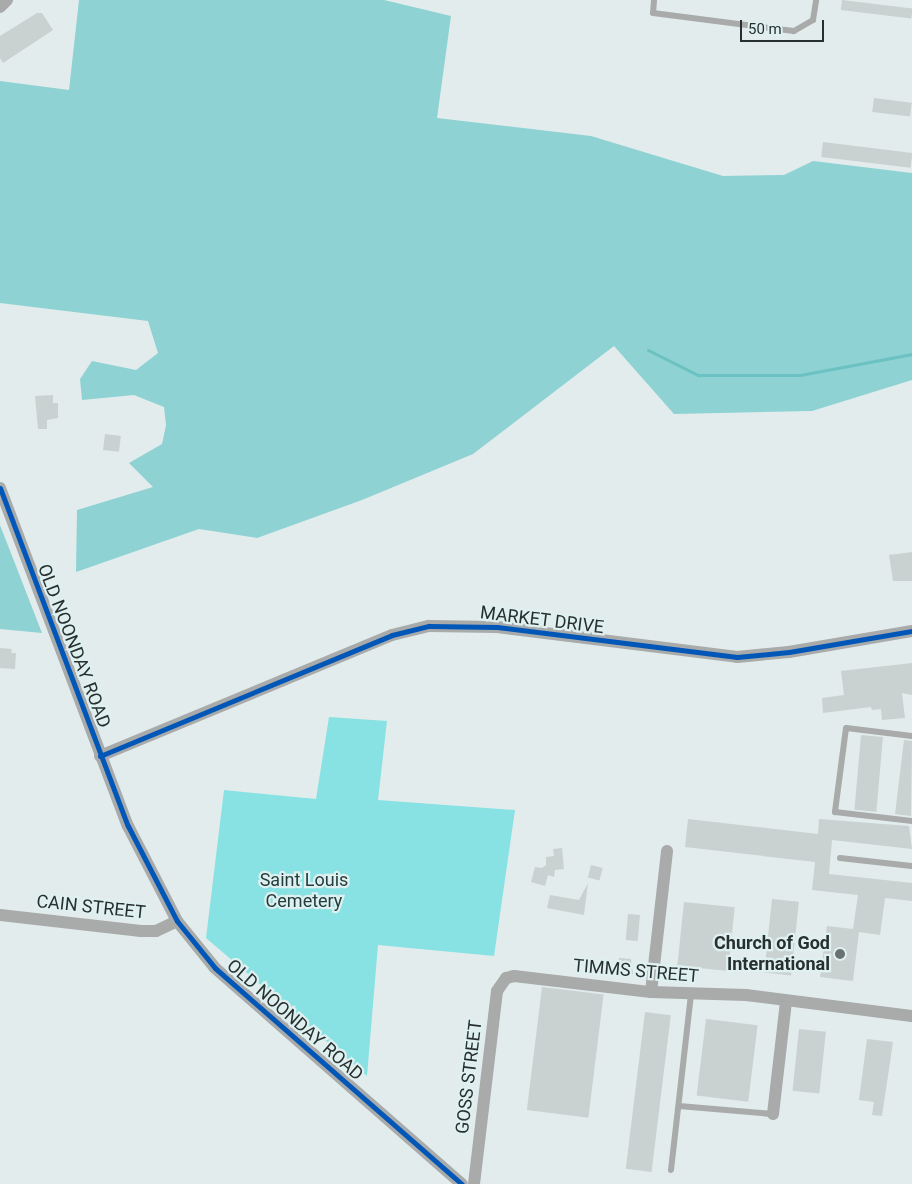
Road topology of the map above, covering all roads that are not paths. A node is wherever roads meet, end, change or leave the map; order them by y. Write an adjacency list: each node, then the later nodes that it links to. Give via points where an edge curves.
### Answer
1 (7, 0): 4 (street)
2 (654, 0): 3 (lane, via 653,14 794,31 813,20)
3 (816, 0)
4 (0, 6)
5 (0, 488): 8 (street, OLD NOONDAY ROAD)
6 (912, 631): 8 (street, MARKET DRIVE, via 789,652 737,657 496,627 429,626 392,636)
7 (912, 736): 9 (lane, via 846,728 835,812)
8 (100, 756): 14 (street, OLD NOONDAY ROAD, via 143,860)
9 (912, 822)
10 (668, 851): 16 (street)
11 (840, 858): 12 (lane)
12 (912, 866)
13 (0, 915): 14 (street, CAIN STREET, via 141,931 156,931)
14 (177, 921): 23 (street, OLD NOONDAY ROAD, via 215,968)
15 (506, 978): 16 (street, TIMMS STREET, via 514,976); 24 (street, GOSS STREET, via 496,991)
16 (651, 992): 17 (street, TIMMS STREET)
17 (691, 994): 18 (street, TIMMS STREET, via 746,995); 20 (lane)
18 (786, 1001): 19 (street, TIMMS STREET); 21 (street)
19 (912, 1016)
20 (678, 1106): 21 (lane); 22 (lane)
21 (773, 1114)
22 (671, 1170)
23 (462, 1184)
24 (474, 1184)

